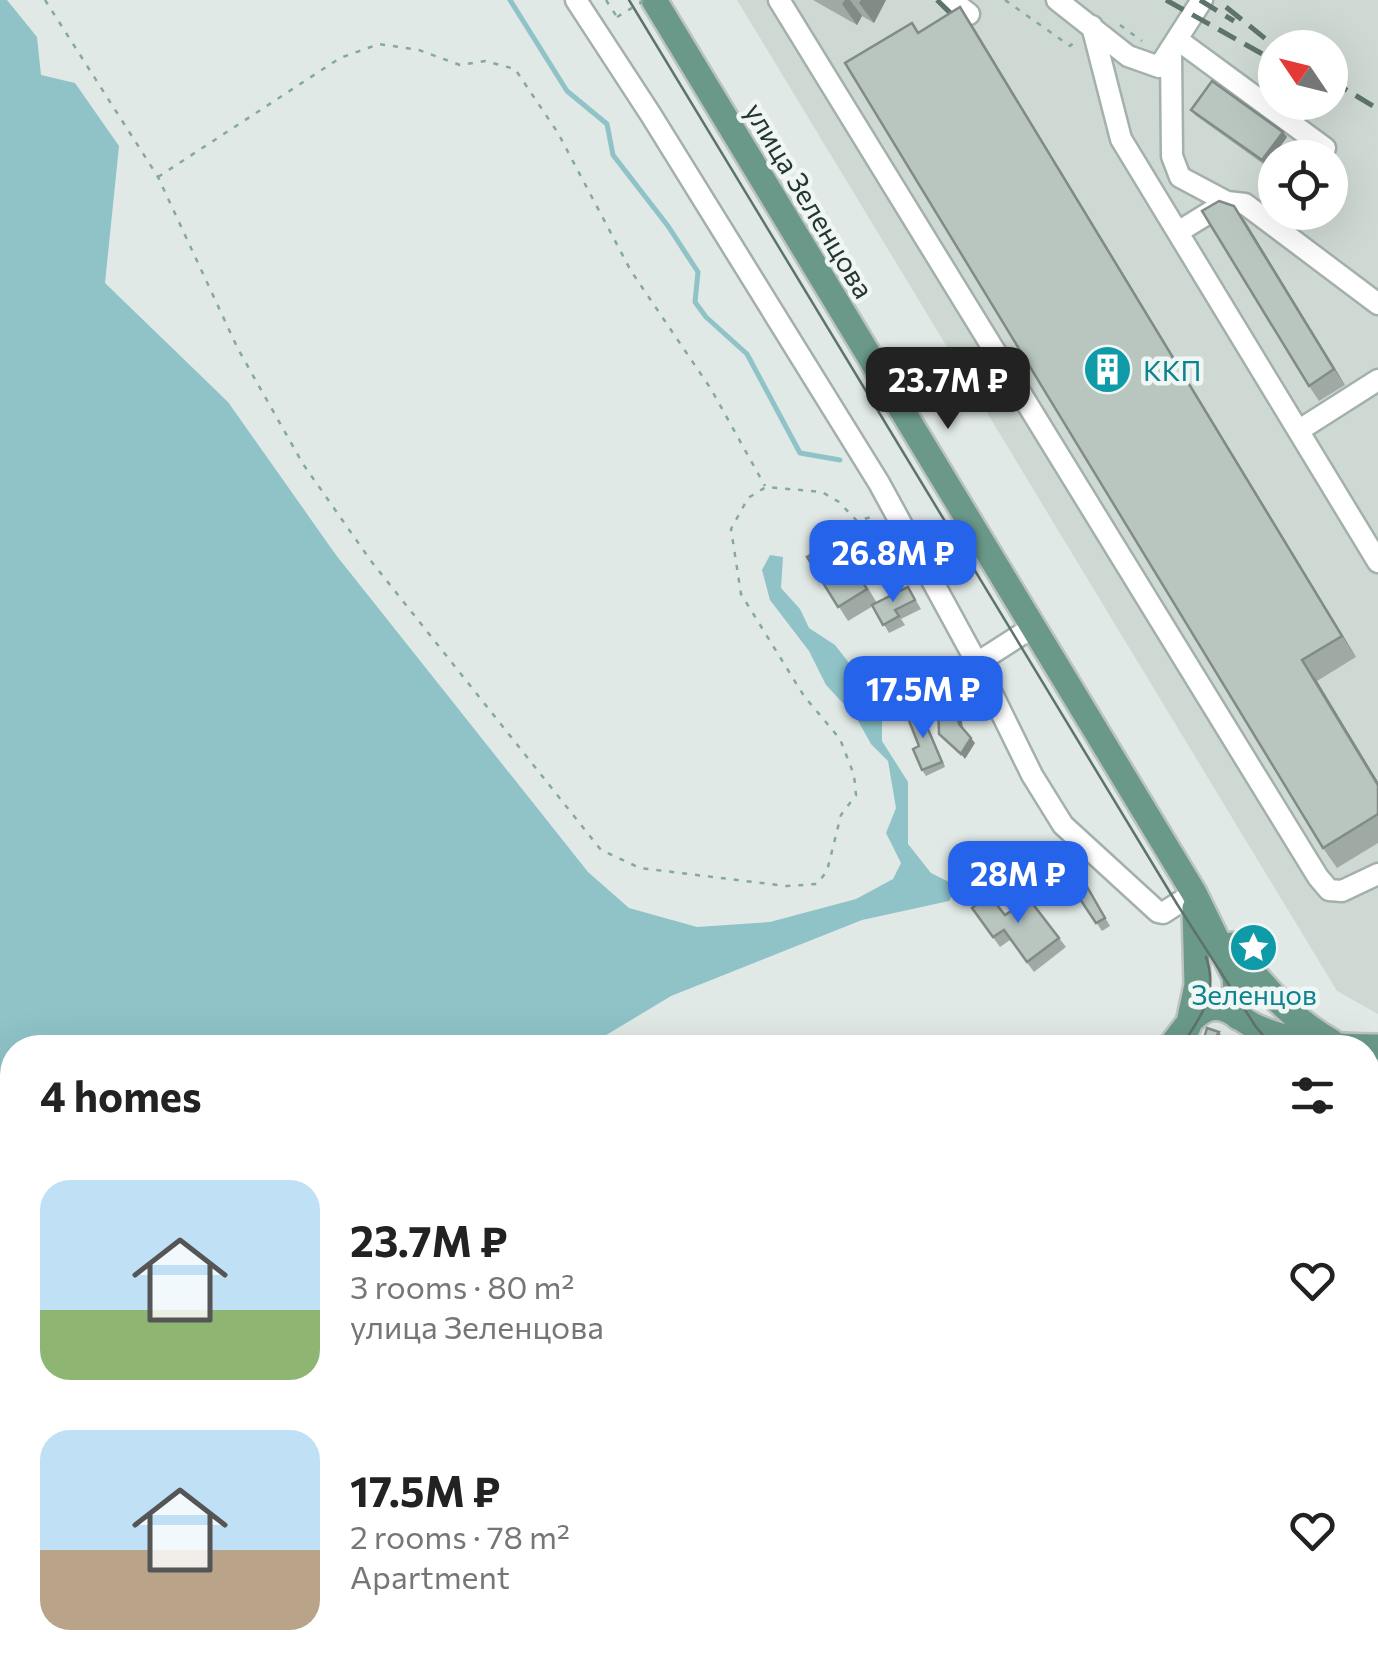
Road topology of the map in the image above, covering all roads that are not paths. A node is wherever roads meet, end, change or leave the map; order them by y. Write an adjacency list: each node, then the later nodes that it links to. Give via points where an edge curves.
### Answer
1 (576, 0): 20 (lane, via 896,511)
2 (654, 0): 19 (main road, улица Зеленцова)
3 (779, 0): 21 (lane, via 1318,878 1329,890 1342,891)
4 (951, 0): 7 (lane)
5 (1056, 0): 8 (lane)
6 (1202, 0): 9 (lane)
7 (969, 14)
8 (1092, 26): 9 (lane, via 1145,64 1159,67); 12 (lane, via 1122,139)
9 (1174, 46): 10 (lane); 11 (lane, via 1172,156)
10 (1313, 140)
11 (1180, 177): 12 (lane); 13 (lane)
12 (1155, 194): 14 (lane)
13 (1227, 202): 14 (lane); 15 (lane, via 1245,204)
14 (1178, 232): 17 (lane)
15 (1378, 304)
16 (1378, 380): 17 (lane)
17 (1301, 430): 18 (lane)
18 (1378, 562)
19 (1033, 627): 20 (lane); 22 (main road, улица Зеленцова)
20 (977, 663): 22 (lane, via 1064,825 1158,912)
21 (1378, 874)
22 (1194, 893): 23 (main road, улица Зеленцова, via 1235,977); 24 (main road, улица Зеленцова, via 1198,964); 27 (main road, via 1268,992)
23 (1242, 1029): 25 (main road, via 1223,1008 1211,1008 1196,1016); 26 (main road)
24 (1188, 1035)
25 (1188, 1035)
26 (1276, 1035)
27 (1321, 1035)

